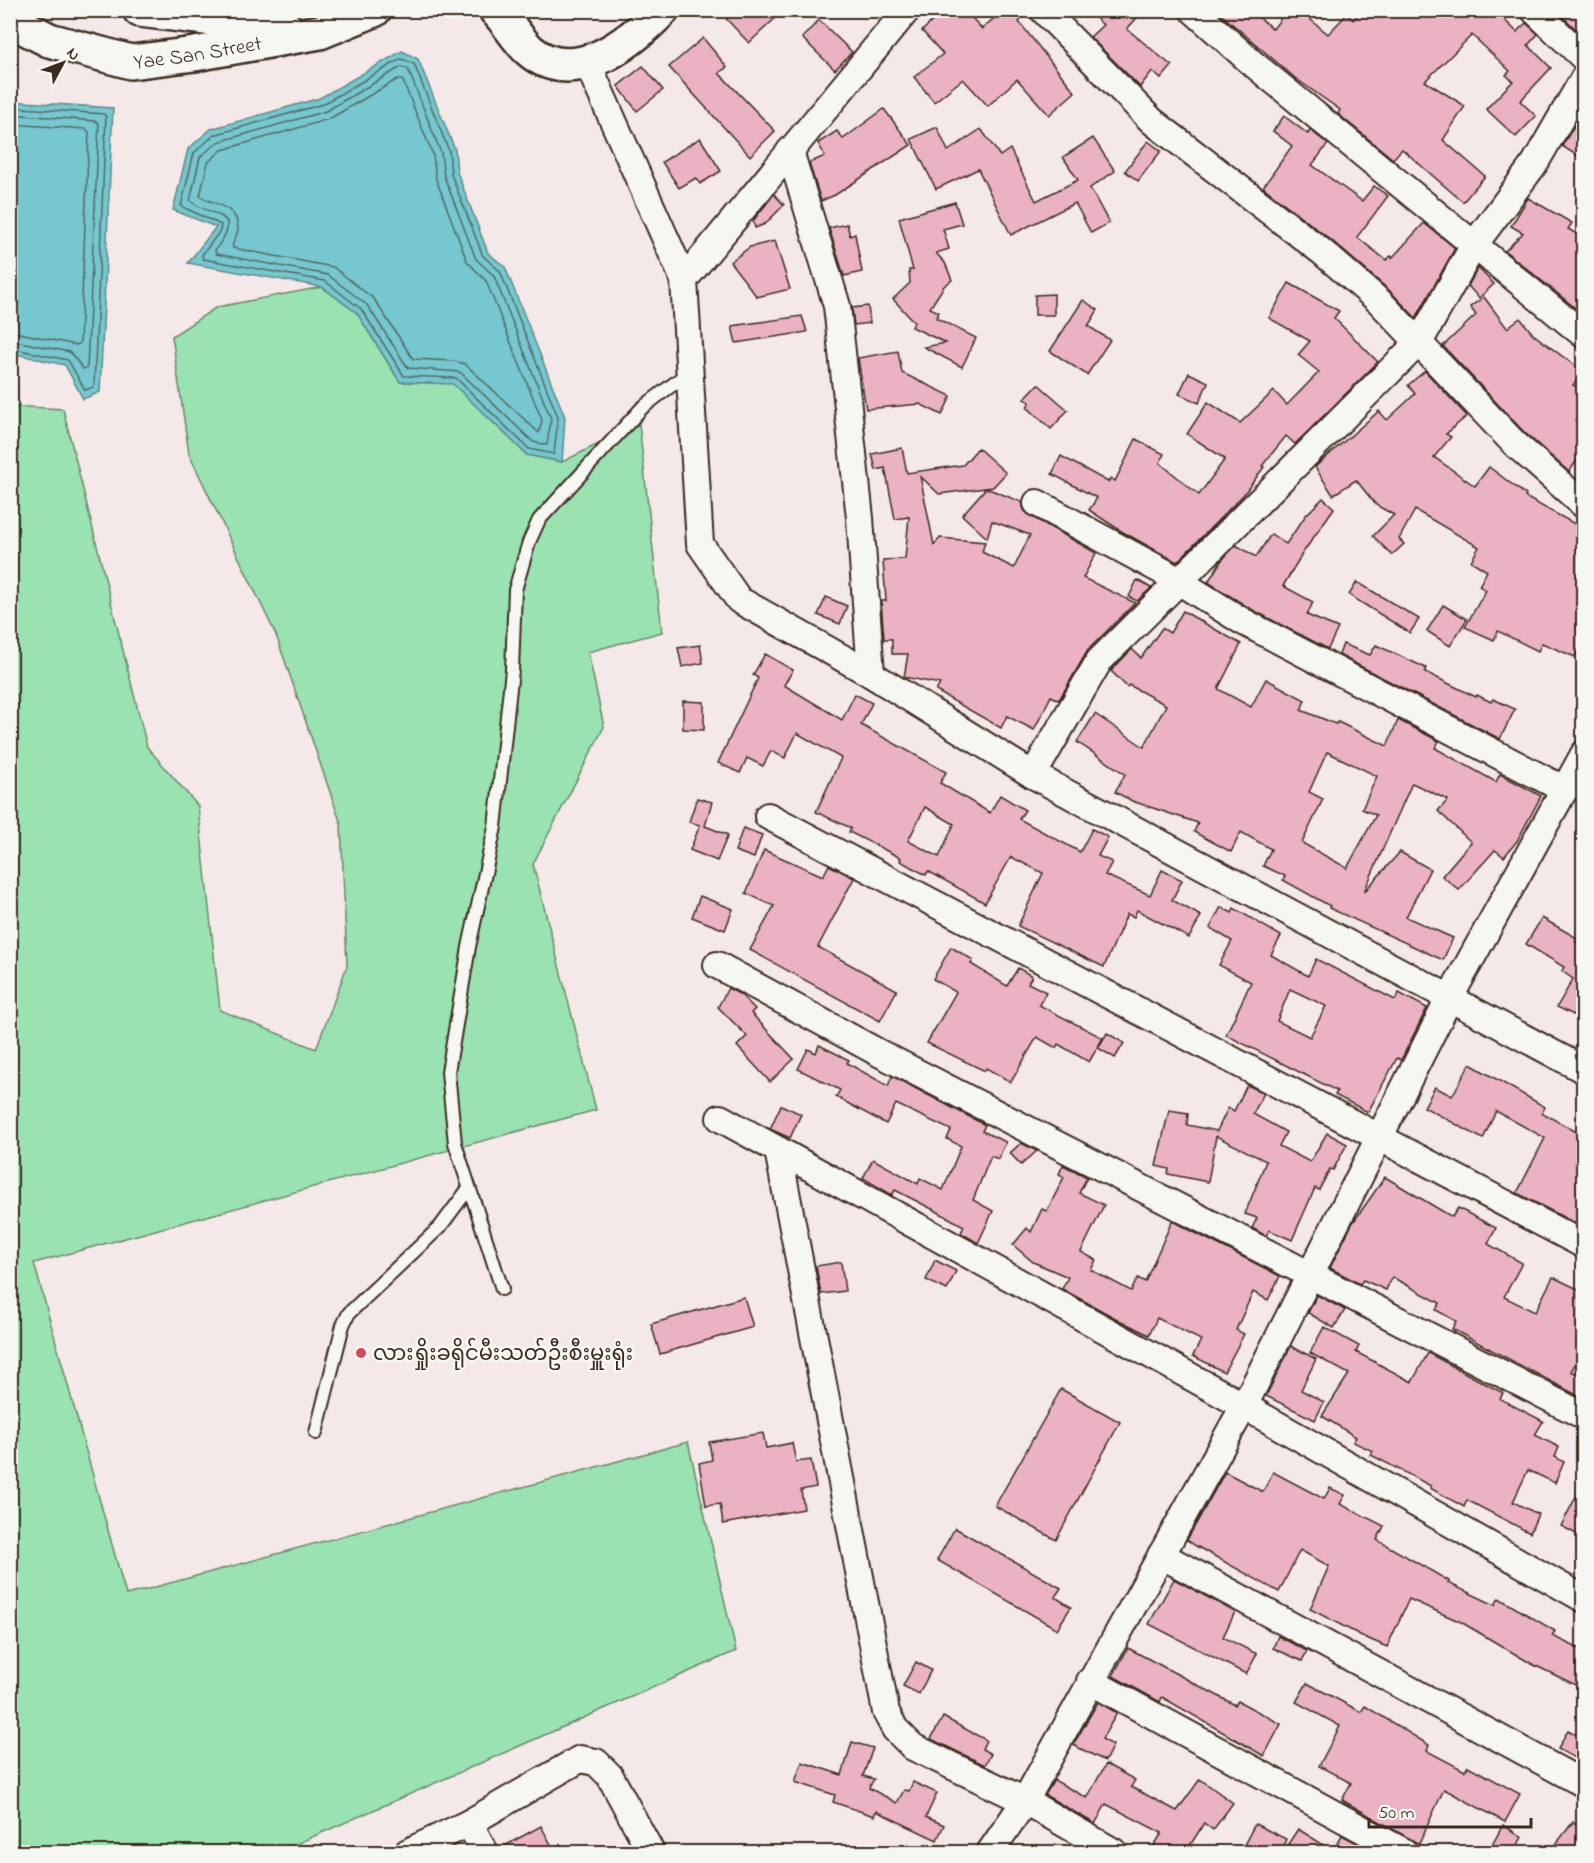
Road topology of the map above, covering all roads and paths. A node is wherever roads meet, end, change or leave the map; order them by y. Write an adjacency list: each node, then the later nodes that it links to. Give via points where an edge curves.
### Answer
1 (140, 10): 10 (main road)
2 (374, 10): 10 (main road, Yae San Street)
3 (496, 10): 12 (main road, via 529,49 544,60 561,64)
4 (662, 10): 12 (main road, via 639,34)
5 (907, 10): 14 (street)
6 (1044, 10): 18 (street, via 1152,121 1321,251)
7 (1193, 10): 15 (street)
8 (1534, 10): 11 (street)
9 (10, 20): 10 (main road, Yae San Street, via 49,40 131,62)
10 (320, 32)
11 (1584, 58)
12 (587, 62): 16 (street)
13 (1584, 78): 15 (street, via 1535,163)
14 (790, 152): 16 (street); 23 (street, via 837,306 860,518)
15 (1474, 244): 17 (street); 18 (street)
16 (684, 280): 19 (street)
17 (1584, 335)
18 (1420, 341): 21 (street, via 1514,443); 22 (street)
19 (689, 372): 23 (street, via 699,544 739,600); 34 (lane, via 642,408 539,520 515,590 512,670 495,827 447,1072 455,1143)
20 (1037, 503): 22 (street)
21 (1584, 505)
22 (1180, 584): 25 (street, via 1100,662); 26 (street, via 1242,621)
23 (871, 674): 25 (street)
24 (1584, 754): 26 (street)
25 (1033, 775): 29 (street)
26 (1564, 790): 29 (street)
27 (768, 816): 32 (street)
28 (717, 965): 36 (street)
29 (1449, 999): 30 (street); 32 (street)
30 (1584, 1070)
31 (720, 1118): 33 (street)
32 (1380, 1137): 35 (street); 36 (street)
33 (778, 1150): 38 (street); 45 (street, via 886,1712 913,1748)
34 (469, 1188): 37 (lane); 40 (lane, via 440,1227 349,1313)
35 (1584, 1245)
36 (1310, 1275): 38 (street); 39 (street)
37 (502, 1289)
38 (1244, 1406): 41 (street); 42 (street)
39 (1584, 1416)
40 (316, 1433)
41 (1161, 1555): 43 (street); 44 (street)
42 (1584, 1599)
43 (1090, 1681): 45 (street); 52 (street)
44 (1584, 1784)
45 (1025, 1801): 50 (street); 51 (street)
46 (469, 1823): 47 (street); 48 (street); 49 (street, via 580,1759 596,1762 610,1776)
47 (408, 1852)
48 (485, 1852)
49 (651, 1852)
50 (990, 1852)
51 (1114, 1852)
52 (1404, 1852)

